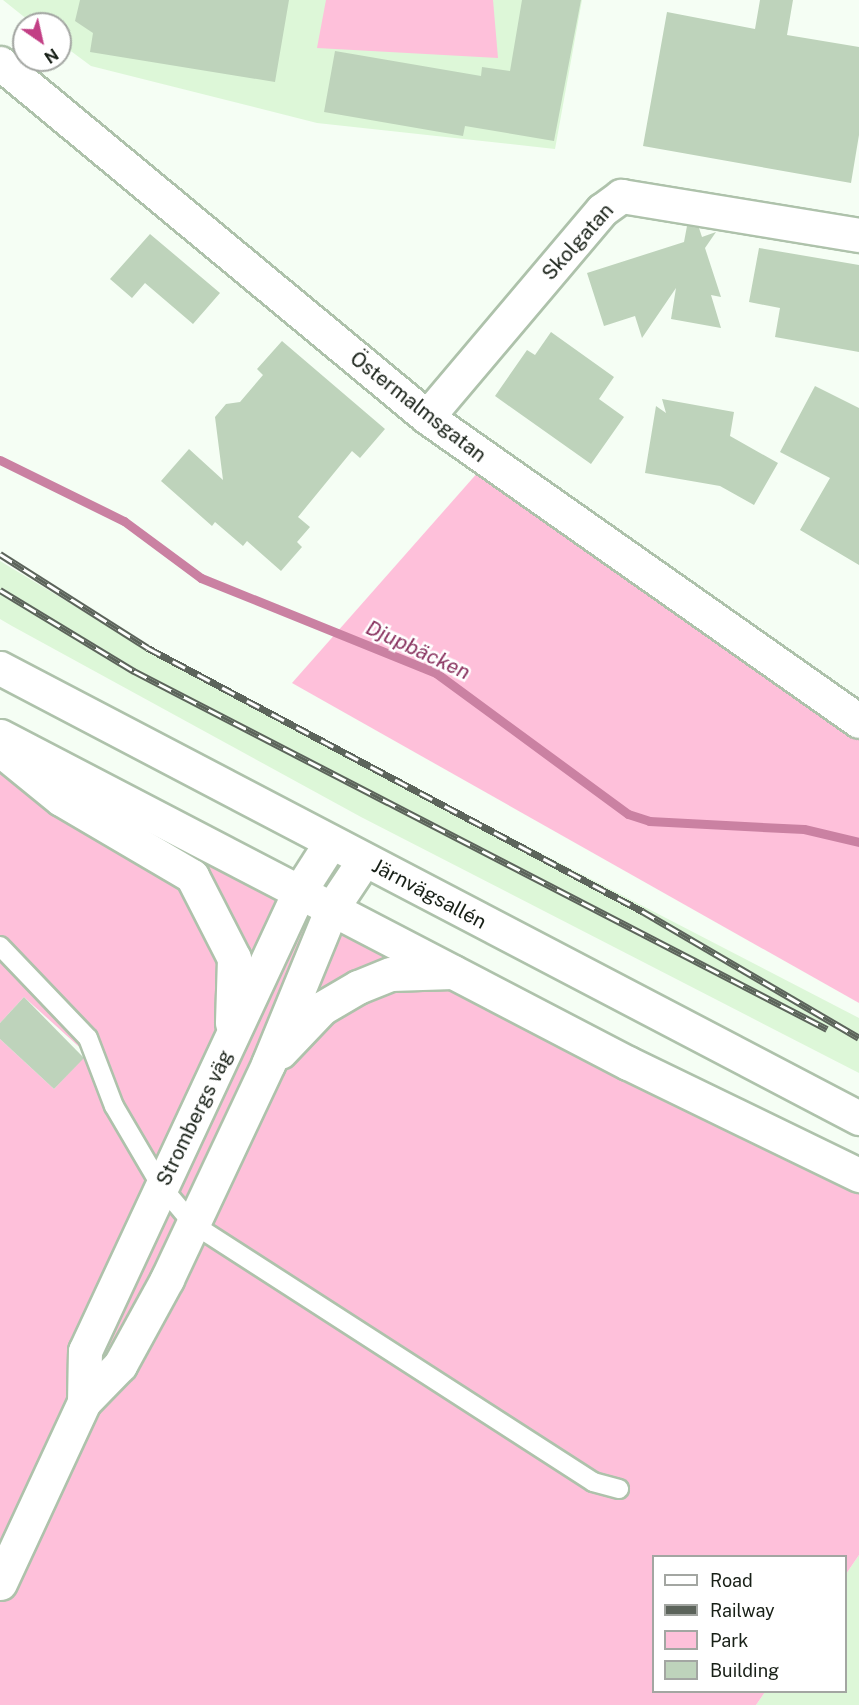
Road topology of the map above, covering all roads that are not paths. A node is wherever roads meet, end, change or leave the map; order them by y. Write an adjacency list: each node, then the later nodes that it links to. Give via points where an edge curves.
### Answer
1 (0, 63): 3 (street, Östermalmsgatan)
2 (859, 235): 3 (street, Skolgatan, via 621,196 602,210)
3 (427, 417): 5 (street, Östermalmsgatan)
4 (0, 668): 8 (street, Järnvägsallén)
5 (859, 721)
6 (0, 736): 10 (street)
7 (0, 750): 14 (street, via 61,799 192,876 234,958)
8 (331, 842): 9 (street, Järnvägsallén); 10 (street, Strombergs väg)
9 (364, 860): 11 (street, Strombergs väg); 16 (street, Järnvägsallén)
10 (299, 892): 11 (street); 14 (street, Strombergs väg)
11 (332, 908): 13 (street); 15 (street, Strombergs väg)
12 (0, 946): 18 (lane, via 88,1038 114,1106)
13 (455, 972): 15 (street, via 391,974 358,987 322,1008); 17 (street)
14 (231, 1048): 18 (street, Strombergs väg)
15 (268, 1064): 19 (street, Strombergs väg)
16 (859, 1118)
17 (859, 1175)
18 (161, 1186): 19 (lane); 20 (street, Strombergs väg, via 85,1351)
19 (193, 1224): 20 (street, Strombergs väg, via 120,1365); 21 (lane, via 593,1482)
20 (84, 1402): 22 (street, Strombergs väg)
21 (619, 1489)
22 (0, 1583)

